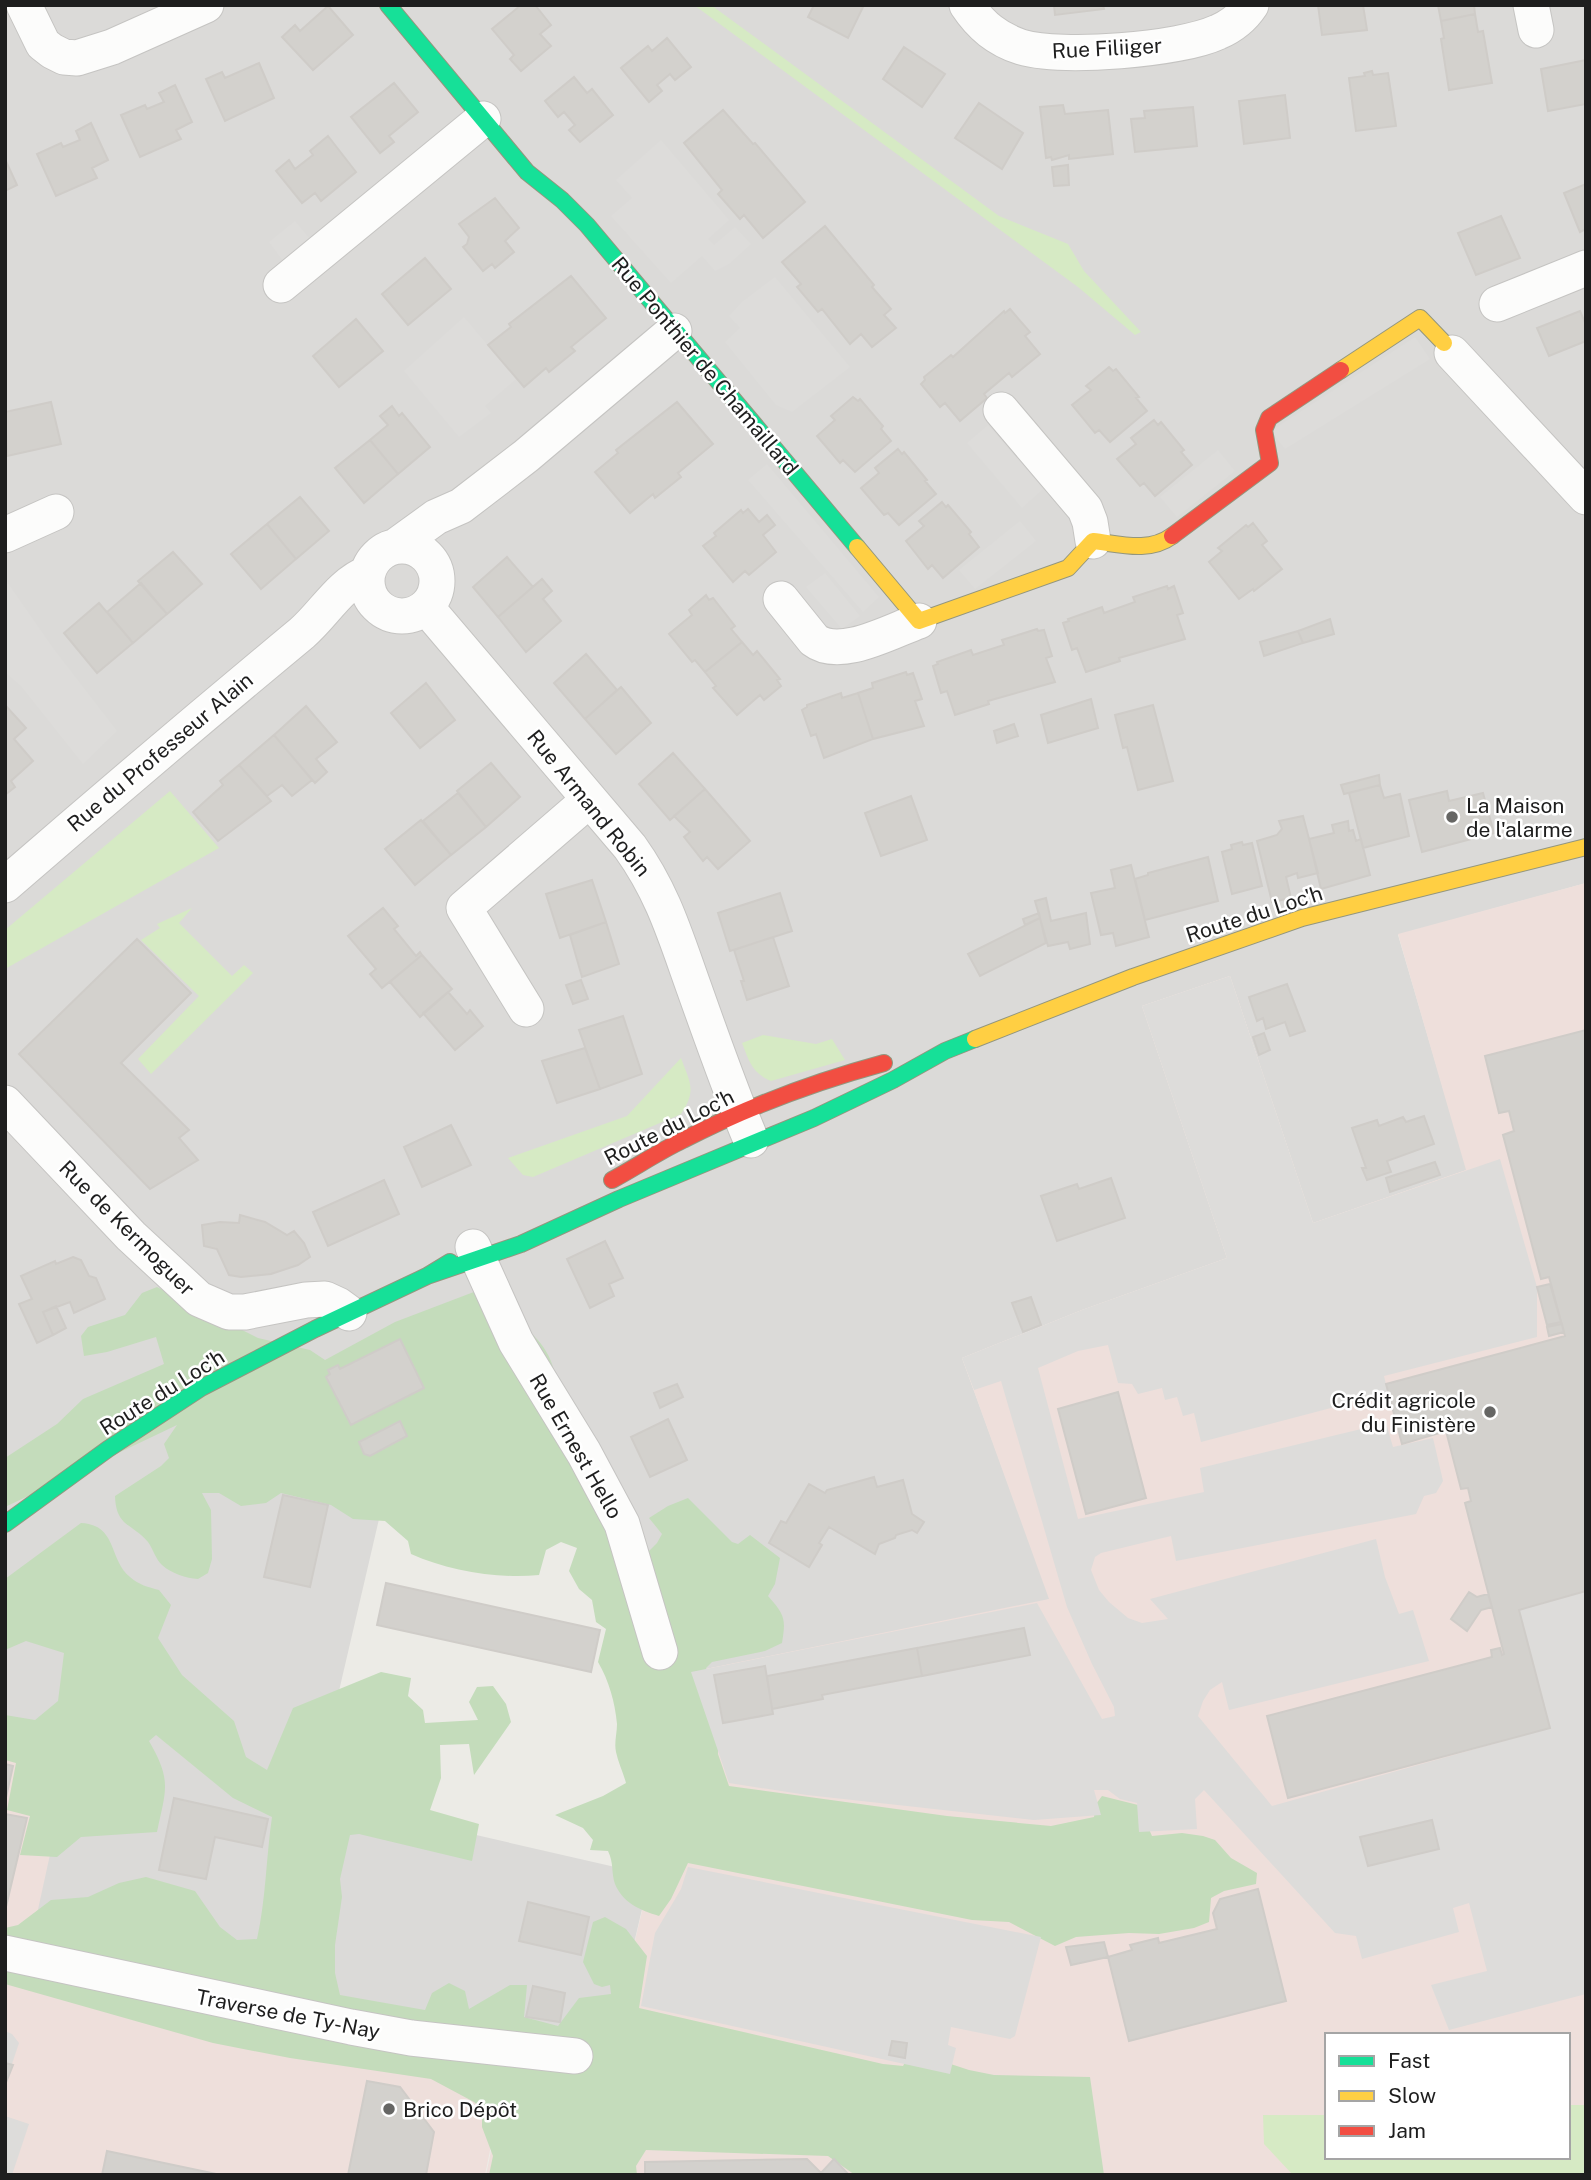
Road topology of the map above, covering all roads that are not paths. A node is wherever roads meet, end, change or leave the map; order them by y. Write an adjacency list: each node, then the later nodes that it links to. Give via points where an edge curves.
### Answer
1 (24, 5): 2 (street, via 43,44 64,57 77,58)
2 (206, 5)
3 (388, 5): 6 (main road, Rue Ponthier de Chamaillard)
4 (967, 5): 5 (street, Rue Filiiger, via 983,27 999,37 1055,54 1202,38 1237,21)
5 (1251, 5)
6 (483, 119): 8 (street); 10 (main road, Rue Ponthier de Chamaillard, via 527,173 587,225)
7 (1586, 268): 9 (street)
8 (281, 285)
9 (1497, 304)
10 (674, 331): 14 (street); 25 (main road, Rue Ponthier de Chamaillard)
11 (1448, 348): 13 (street); 17 (main road, via 1420,318 1269,418 1262,428 1270,463 1164,542 1141,547)
12 (1001, 411): 17 (street, via 1085,509)
13 (1586, 497)
14 (461, 506): 18 (street, via 436,517); 19 (street)
15 (56, 512): 16 (street)
16 (5, 535)
17 (1093, 541): 25 (main road, via 1068,568)
18 (396, 546): 19 (street, via 416,549); 20 (street, via 378,555)
19 (431, 562): 23 (street, via 435,590)
20 (368, 573): 22 (street, via 368,591); 24 (street, Rue du Professeur Alain, via 341,591)
21 (781, 599): 25 (street, via 814,640 833,648 850,647)
22 (378, 606): 23 (street, via 396,615); 24 (street, Rue du Professeur Alain, via 354,608)
23 (426, 607): 26 (street, Rue Armand Robin)
24 (317, 621): 28 (street, Rue du Professeur Alain)
25 (919, 621)
26 (589, 800): 29 (street, via 464,908); 32 (street, Rue Armand Robin, via 630,846 654,883)
27 (1586, 847): 30 (main road, Route du Loc'h, via 1301,918 1121,981)
28 (5, 885)
29 (526, 1009)
30 (945, 1051): 32 (main road, Route du Loc'h, via 882,1085); 32 (main road, Route du Loc'h, via 816,1083)
31 (5, 1103): 36 (street, Rue de Kermoguer, via 131,1236 199,1299 229,1312 244,1312 325,1298)
32 (746, 1129): 33 (main road, Route du Loc'h, via 691,1136); 35 (main road, Route du Loc'h, via 620,1199 521,1244)
33 (601, 1186)
34 (505, 1233): 35 (main road, Route du Loc'h)
35 (476, 1253): 36 (main road, Route du Loc'h); 38 (street, Rue Ernest Hello, via 516,1342 622,1524)
36 (349, 1313): 37 (main road, Route du Loc'h, via 201,1388)
37 (5, 1524)
38 (660, 1652)
39 (5, 1953): 40 (street, Traverse de Ty-Nay, via 411,2038)
40 (575, 2056)

